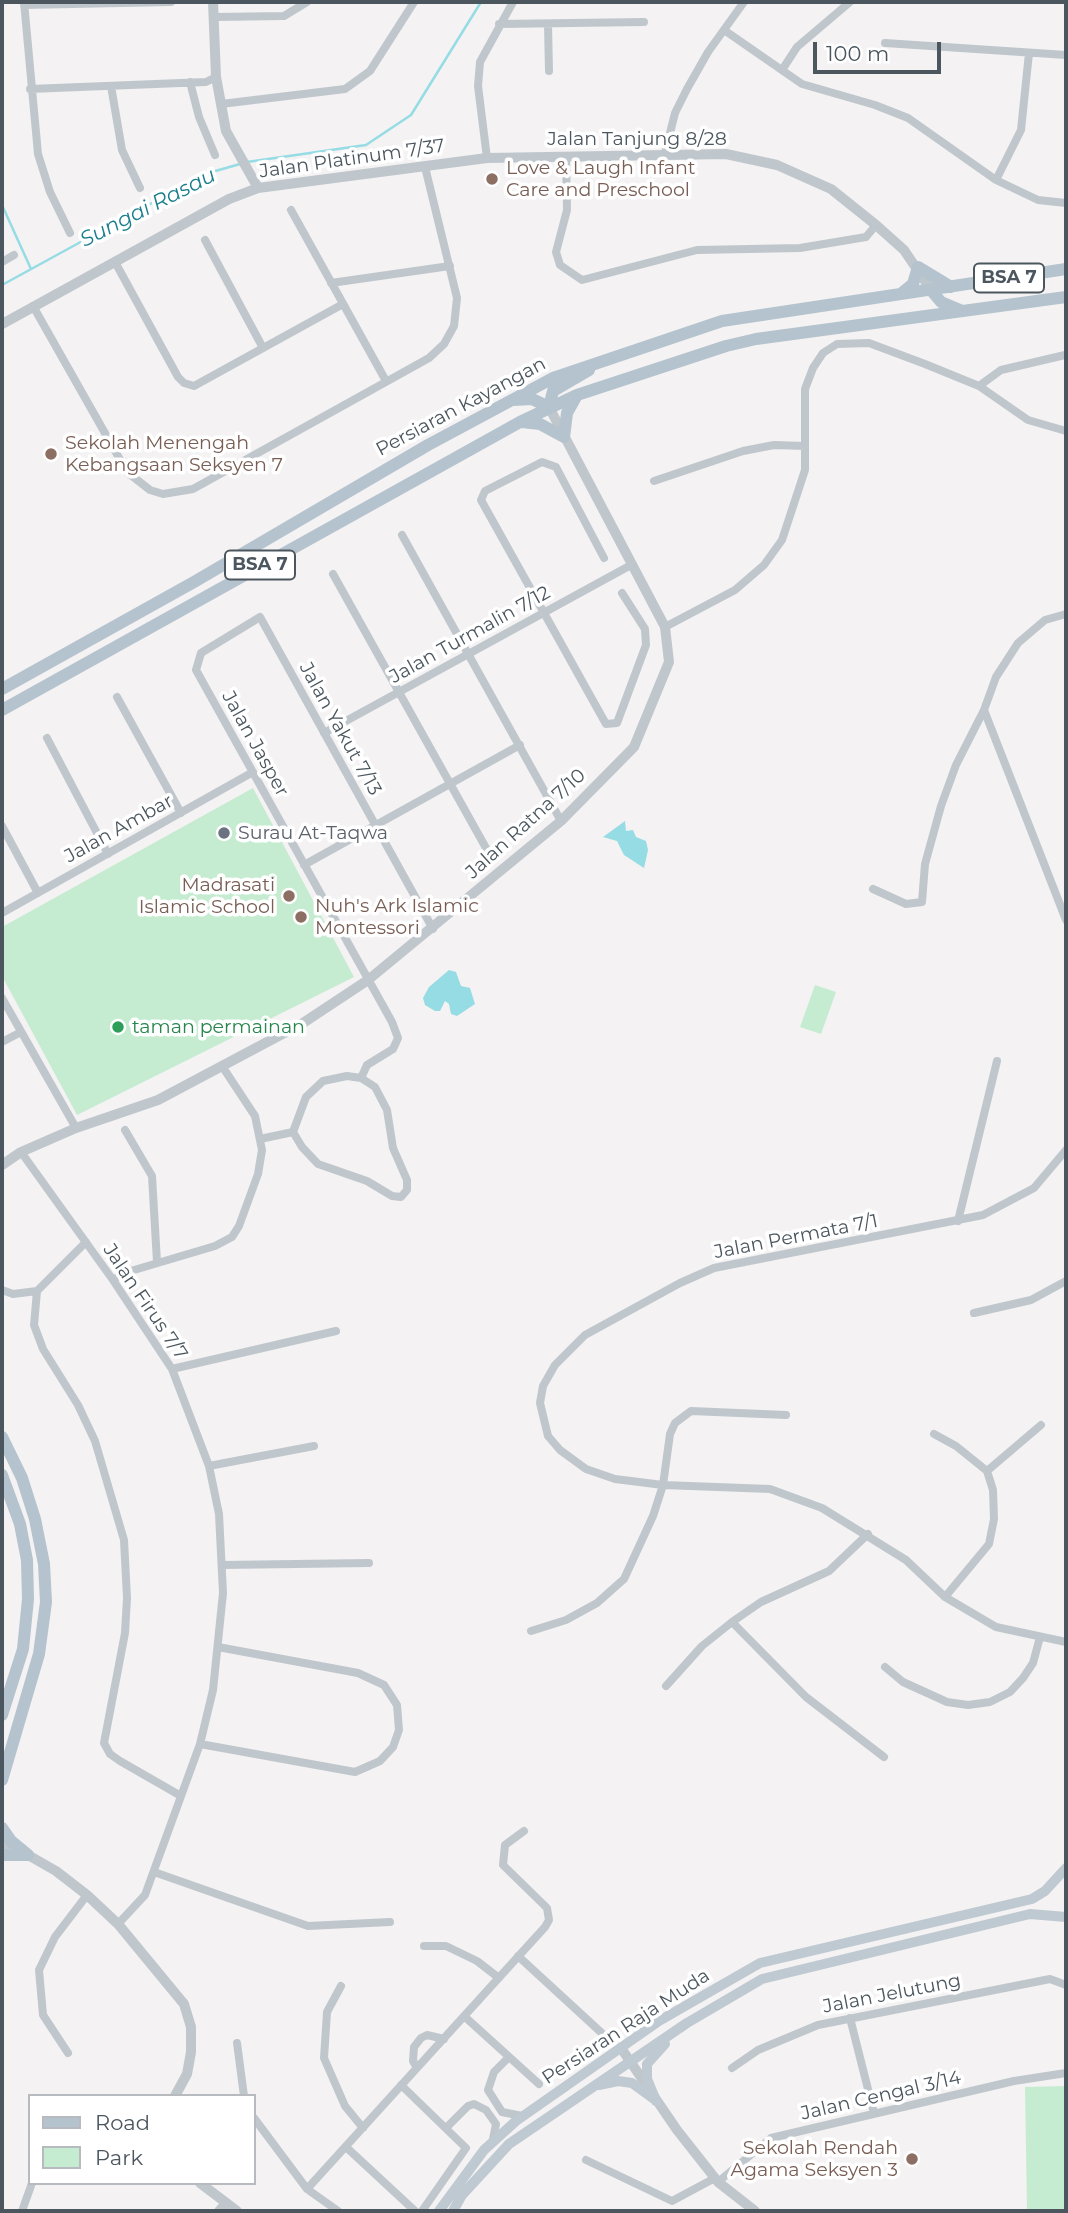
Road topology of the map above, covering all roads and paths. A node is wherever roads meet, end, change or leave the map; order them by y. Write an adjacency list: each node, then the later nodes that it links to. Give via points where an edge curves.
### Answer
1 (171, 2): 8 (street)
2 (214, 2): 10 (street)
3 (307, 2): 10 (street, via 284,16)
4 (414, 2): 24 (street, via 370,71 345,89)
5 (513, 2): 12 (street)
6 (744, 2): 14 (street)
7 (850, 2): 18 (street, via 797,47)
8 (99, 3): 9 (street)
9 (24, 4): 23 (street)
10 (215, 17): 20 (street)
11 (644, 22): 13 (street)
12 (499, 24): 13 (street); 28 (street, via 483,52 478,74)
13 (548, 25): 19 (street)
14 (724, 30): 18 (street); 25 (street, via 675,113)
15 (885, 43): 16 (street)
16 (1029, 53): 17 (street); 30 (street, via 1021,130)
17 (1066, 55)
18 (782, 70): 30 (street, via 802,84 876,104 908,118)
19 (549, 71)
20 (216, 77): 21 (street); 24 (street)
21 (190, 82): 22 (street); 26 (street)
22 (111, 86): 23 (street); 31 (street, via 122,150)
23 (30, 89): 36 (street, via 38,154)
24 (220, 104): 32 (street, via 226,131)
25 (665, 153): 27 (street, Jalan Tanjung 8/28); 35 (street, Jalan Tanjung 8/28, via 726,154 795,172 831,189)
26 (215, 155)
27 (566, 157): 28 (street, Jalan Tanjung 8/28); 35 (street, via 567,210 556,252 560,265 582,280 697,250 800,248 866,237)
28 (487, 158): 29 (street, Jalan Platinum 7/37)
29 (425, 167): 32 (street, Jalan Platinum 7/37); 41 (street)
30 (996, 180): 33 (street, via 1038,200)
31 (140, 188)
32 (258, 188): 40 (street, Jalan Platinum 7/37, via 229,199)
33 (1066, 203)
34 (291, 210): 44 (street)
35 (876, 225): 42 (street, Jalan Tanjung 8/28)
36 (70, 233)
37 (205, 240): 53 (street)
38 (14, 255): 39 (street)
39 (2, 262)
40 (115, 262): 50 (street, Jalan Platinum 7/37); 53 (street, via 184,383 194,386)
41 (450, 266): 44 (street); 56 (street, via 457,298 454,326 444,344 429,358)
42 (918, 267): 45 (main road); 46 (street, Jalan Tanjung 8/28); 47 (main road, via 913,284)
43 (1066, 269): 45 (main road, Persiaran Kayangan / BSA 7)
44 (331, 284): 49 (street)
45 (951, 287): 46 (main road, Persiaran Kayangan / BSA 7)
46 (931, 290): 47 (main road, Persiaran Kayangan / BSA 7); 51 (main road, via 941,302)
47 (902, 294): 55 (main road, Persiaran Kayangan / BSA 7, via 722,321)
48 (1066, 297): 51 (main road, BSA 7)
49 (343, 304): 53 (street); 56 (street)
50 (33, 306): 52 (street, Jalan Platinum 7/37); 56 (street, via 127,472 150,491 163,494 193,489)
51 (961, 310): 58 (main road, BSA 7, via 746,341)
52 (2, 324)
53 (263, 348)
54 (1065, 355): 57 (street, via 1001,370)
55 (612, 357): 59 (main road, Persiaran Kayangan / BSA 7, via 553,377); 60 (main road, via 553,391)
56 (386, 381)
57 (979, 386): 62 (street, via 1028,420); 64 (street, via 869,343 838,344 823,354 805,389)
58 (577, 395): 60 (main road, BSA 7); 63 (main road, via 567,413)
59 (513, 400): 60 (main road, via 532,399); 76 (main road, Persiaran Kayangan / BSA 7)
60 (549, 407): 61 (main road, BSA 7); 63 (street, Jalan Ratna 7/10)
61 (520, 422): 63 (main road, via 540,424); 79 (main road, BSA 7)
62 (1066, 431)
63 (564, 437): 68 (street, Jalan Ratna 7/10)
64 (805, 446): 65 (street, via 743,451); 73 (street, via 797,501 782,540 764,565 735,590)
65 (654, 481)
66 (402, 535): 74 (street)
67 (604, 558): 71 (street, via 556,467 542,462 485,491 481,500)
68 (631, 565): 71 (street, Jalan Turmalin 7/12); 73 (street, Jalan Ratna 7/10)
69 (333, 574): 77 (street)
70 (622, 593): 71 (street, via 645,629 646,645 617,723 606,724)
71 (544, 613): 74 (street, Jalan Turmalin 7/12)
72 (1066, 614): 80 (street, via 1045,620 1018,643 996,677)
73 (665, 627): 87 (street, Jalan Ratna 7/10, via 669,662 634,747)
74 (470, 653): 77 (street, Jalan Turmalin 7/12); 83 (street)
75 (196, 670): 81 (street, Jalan Yakut 7/13, via 201,653 260,617); 84 (street, Jalan Jasper)
76 (2, 689)
77 (400, 691): 81 (street, Jalan Turmalin 7/12); 85 (street)
78 (117, 696): 86 (street)
79 (2, 710)
80 (984, 710): 93 (street, via 941,806 925,864 922,902 906,904); 96 (street)
81 (324, 733): 88 (street, Jalan Yakut 7/13)
82 (47, 738): 91 (street)
83 (520, 745): 85 (street); 87 (street)
84 (253, 772): 86 (street, Jalan Ambar); 92 (street, Jalan Jasper)
85 (451, 783): 88 (street); 90 (street)
86 (181, 813): 91 (street, Jalan Ambar)
87 (561, 821): 97 (street, Jalan Ratna 7/10)
88 (376, 825): 92 (street); 97 (street, Jalan Yakut 7/13)
89 (2, 826): 94 (street)
90 (486, 848)
91 (108, 854): 94 (street, Jalan Ambar)
92 (304, 865): 98 (street, Jalan Jasper)
93 (873, 889)
94 (38, 893): 95 (street, Jalan Ambar)
95 (2, 913)
96 (1066, 920)
97 (433, 929): 98 (street, Jalan Ratna 7/10)
98 (368, 980): 103 (street, Jalan Ratna 7/10, via 303,1023); 104 (street, Jalan Jasper, via 398,1038 393,1048 367,1065)
99 (2, 998): 100 (street)
100 (21, 1032): 101 (street); 105 (street)
101 (2, 1042)
102 (997, 1061): 112 (street)
103 (222, 1066): 105 (street, Jalan Ratna 7/10, via 158,1100); 108 (street, via 255,1116)
104 (361, 1078): 107 (street, via 323,1081 306,1097); 107 (street, via 375,1087 387,1110 393,1148 407,1180 401,1197 318,1164)
105 (76, 1128): 110 (street, Jalan Ratna 7/10)
106 (125, 1130): 114 (street, via 152,1176)
107 (293, 1132): 108 (street)
108 (260, 1139): 114 (street, via 258,1174 232,1237)
109 (1066, 1150): 112 (street, Jalan Permata 7/1, via 1034,1188 983,1215)
110 (21, 1153): 111 (street, Jalan Ratna 7/10); 113 (street, Jalan Firus 7/7)
111 (2, 1165)
112 (958, 1221): 130 (street, Jalan Permata 7/1, via 714,1268 585,1335 555,1365 543,1386 540,1404 548,1436 586,1469 615,1479)
113 (86, 1242): 115 (street, Jalan Firus 7/7); 118 (street)
114 (157, 1262): 115 (street)
115 (113, 1280): 121 (street, Jalan Firus 7/7)
116 (1066, 1282): 119 (street, via 1031,1300)
117 (2, 1290): 118 (street)
118 (37, 1292): 146 (street, via 34,1325 95,1441 124,1540 125,1633 104,1743 120,1761)
119 (974, 1313)
120 (335, 1331): 121 (street)
121 (172, 1369): 127 (street, Jalan Firus 7/7)
122 (786, 1415): 130 (street, via 691,1412 675,1423 670,1434)
123 (1041, 1426): 128 (street)
124 (934, 1434): 128 (street)
125 (2, 1437): 145 (main road, via 35,1519 46,1602 39,1654)
126 (314, 1446): 127 (street)
127 (209, 1466): 133 (street, Jalan Firus 7/7, via 219,1514)
128 (987, 1471): 134 (street, via 994,1519 989,1544)
129 (2, 1475): 142 (main road, via 25,1548 28,1599 23,1649)
130 (663, 1485): 131 (street, Jalan Permata 7/1, via 770,1489 822,1508); 136 (street, via 642,1546 624,1579 597,1603)
131 (868, 1534): 134 (street, Jalan Permata 7/1, via 906,1560); 135 (street, via 829,1571 761,1602)
132 (369, 1563): 133 (street)
133 (222, 1565): 139 (street, Jalan Firus 7/7)
134 (945, 1597): 137 (street, Jalan Permata 7/1, via 996,1627)
135 (732, 1622): 141 (street, via 702,1646); 144 (street, via 806,1697)
136 (531, 1632)
137 (1040, 1637): 138 (street, Jalan Permata 7/1); 140 (street, via 1023,1678 1010,1692 990,1702 947,1702 903,1682)
138 (1066, 1642)
139 (218, 1647): 143 (street, Jalan Firus 7/7); 143 (street, via 358,1674 384,1685 397,1705 399,1730 393,1747 380,1761 355,1772)
140 (885, 1667)
141 (666, 1686)
142 (2, 1715)
143 (200, 1744): 146 (street, Jalan Firus 7/7)
144 (884, 1757)
145 (2, 1780)
146 (181, 1796): 153 (street, Jalan Firus 7/7)
147 (2, 1828): 151 (main road)
148 (524, 1830): 159 (street, via 508,1840 503,1865 549,1913 545,1927)
149 (2, 1845): 151 (street)
150 (2, 1855): 151 (main road)
151 (28, 1855): 154 (street)
152 (1066, 1868): 169 (main road, Persiaran Raja Muda, via 1032,1899 760,1964)
153 (154, 1872): 156 (street, via 308,1926); 157 (street, Jalan Firus 7/7, via 145,1895)
154 (87, 1895): 157 (street); 170 (street, via 55,1937 39,1970 43,2015)
155 (1066, 1917): 165 (main road, Persiaran Raja Muda, via 1030,1914 762,1979)
156 (390, 1922)
157 (118, 1924): 179 (street, via 184,2004 188,2015 191,2052 187,2074)
158 (424, 1946): 160 (street, via 446,1946)
159 (518, 1956): 160 (street); 166 (street)
160 (499, 1978): 163 (street)
161 (1066, 1985): 164 (street, Jalan Jelutung, via 1050,1979)
162 (341, 1986): 185 (street, via 323,2026 324,2058 345,2106)
163 (464, 2016): 167 (street); 171 (street)
164 (850, 2018): 174 (street, Jalan Jelutung, via 787,2036); 182 (street)
165 (687, 2023): 172 (main road, Persiaran Raja Muda); 181 (main road, via 647,2064 647,2079)
166 (605, 2036)
167 (444, 2039): 173 (street); 173 (street, via 421,2038 414,2046 412,2061)
168 (237, 2043): 180 (street)
169 (621, 2048): 172 (street); 183 (main road, Persiaran Raja Muda)
170 (68, 2053)
171 (509, 2057): 176 (street); 183 (street, via 494,2072 488,2090 502,2112)
172 (629, 2062): 178 (main road, Persiaran Raja Muda); 181 (street)
173 (417, 2068): 177 (street)
174 (732, 2068)
175 (1066, 2073): 182 (street, Jalan Cengal 3/14)
176 (539, 2084)
177 (401, 2085): 185 (street); 186 (street)
178 (593, 2086): 181 (main road, via 632,2083); 201 (main road, Persiaran Raja Muda, via 509,2144)
179 (176, 2094)
180 (244, 2094)
181 (656, 2101): 190 (street)
182 (874, 2113): 190 (street, Jalan Cengal 3/14, via 771,2138)
183 (523, 2116): 187 (main road, Persiaran Raja Muda)
184 (256, 2121): 193 (street)
185 (363, 2128): 188 (street)
186 (446, 2128): 187 (street, via 468,2106 480,2106 496,2124); 199 (street, via 466,2148)
187 (490, 2145): 200 (main road, Persiaran Raja Muda)
188 (346, 2147): 193 (street); 198 (street)
189 (586, 2160): 190 (street, Jalan Cengal 3/14, via 672,2201)
190 (716, 2180): 202 (street)
191 (31, 2185): 195 (street)
192 (202, 2185): 194 (street)
193 (307, 2189): 197 (street)
194 (222, 2207): 196 (street)
195 (22, 2211)
196 (237, 2211)
197 (338, 2211)
198 (415, 2211)
199 (422, 2211)
200 (439, 2211)
201 (453, 2211)
202 (755, 2211)

